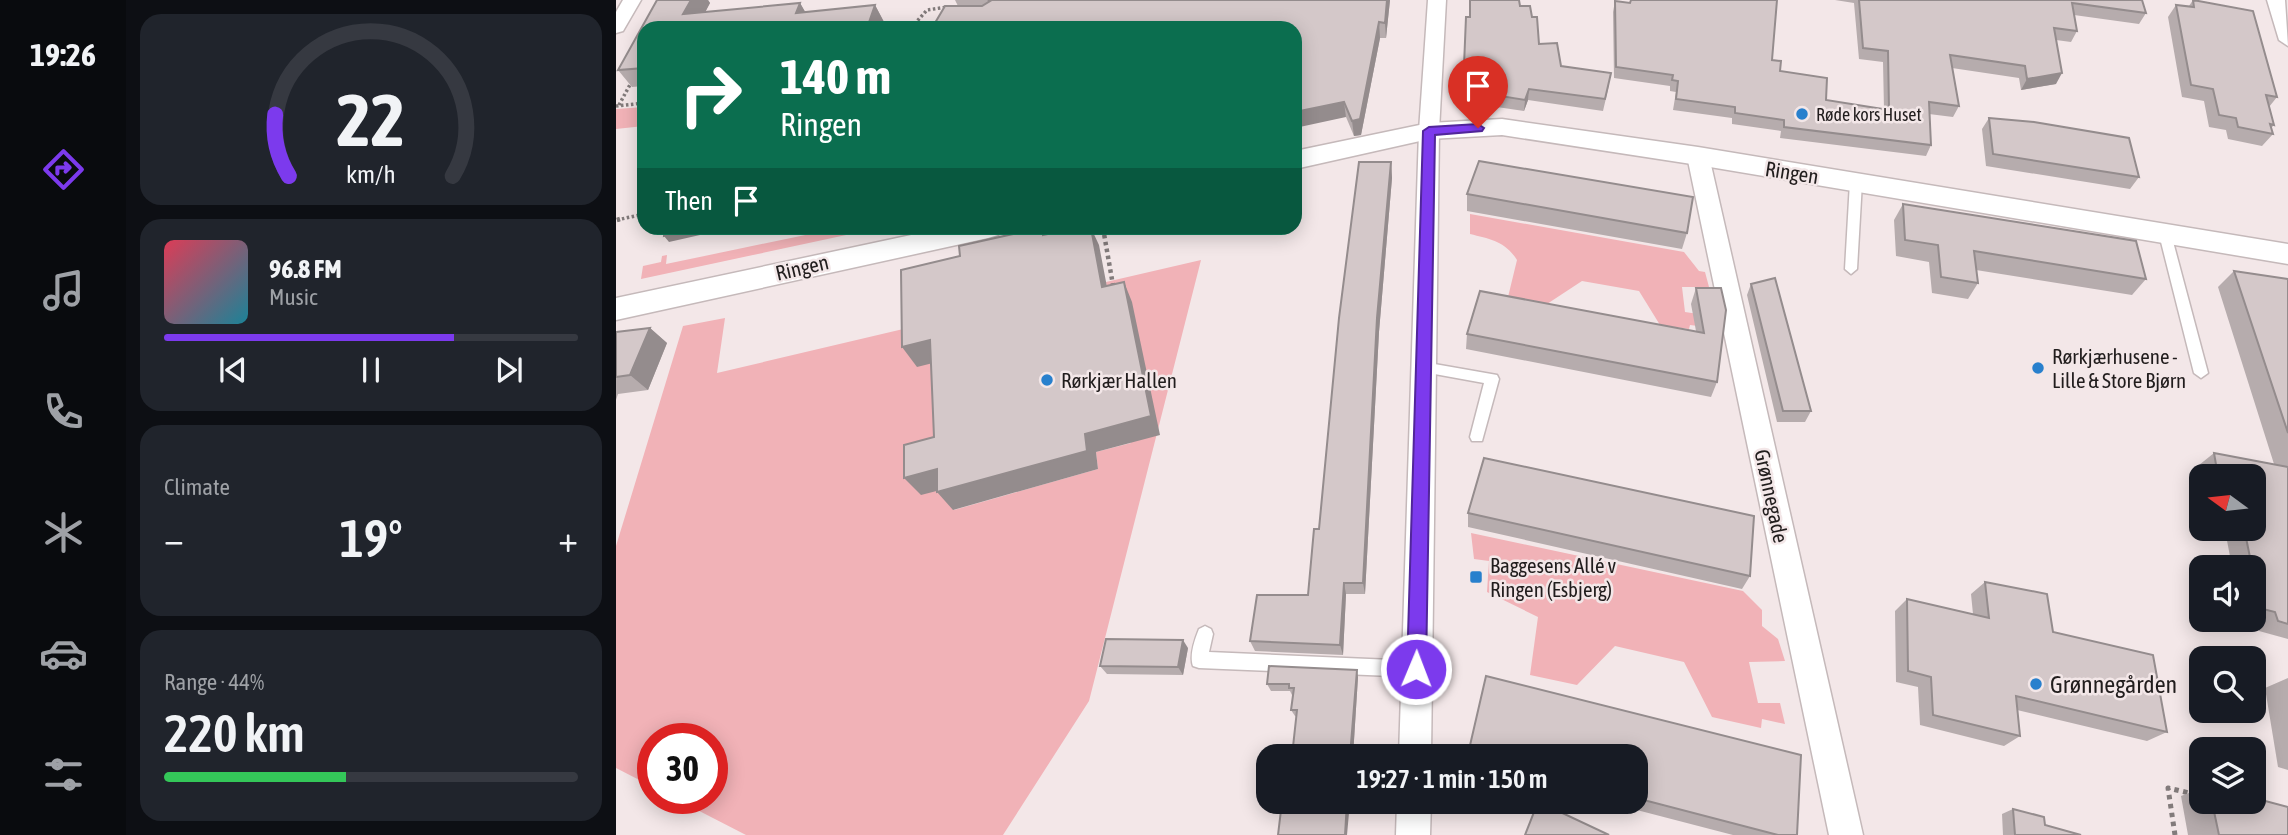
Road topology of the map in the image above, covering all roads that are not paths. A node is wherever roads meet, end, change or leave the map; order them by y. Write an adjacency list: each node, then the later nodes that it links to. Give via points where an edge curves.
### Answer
1 (632, 0): 4 (street)
2 (1437, 0): 6 (street)
3 (2276, 0): 5 (street)
4 (616, 27)
5 (2288, 40)
6 (1429, 131): 7 (street, Ringen, via 1502,127); 8 (street, Ringen); 15 (street)
7 (1698, 156): 9 (street, Ringen); 23 (street, Grønnegade)
8 (1302, 158)
9 (1856, 182): 10 (street, Ringen); 13 (lane)
10 (2165, 234): 12 (street, Ringen); 16 (lane)
11 (920, 235): 14 (street, Ringen)
12 (2288, 254)
13 (1851, 269)
14 (616, 309)
15 (1423, 367): 17 (lane, via 1492,379); 19 (street)
16 (2201, 373)
17 (1477, 437)
18 (1205, 634): 19 (lane, via 1199,660)
19 (1416, 669): 20 (street)
20 (1415, 744)
21 (1414, 814): 22 (street)
22 (1413, 835)
23 (1846, 835)

